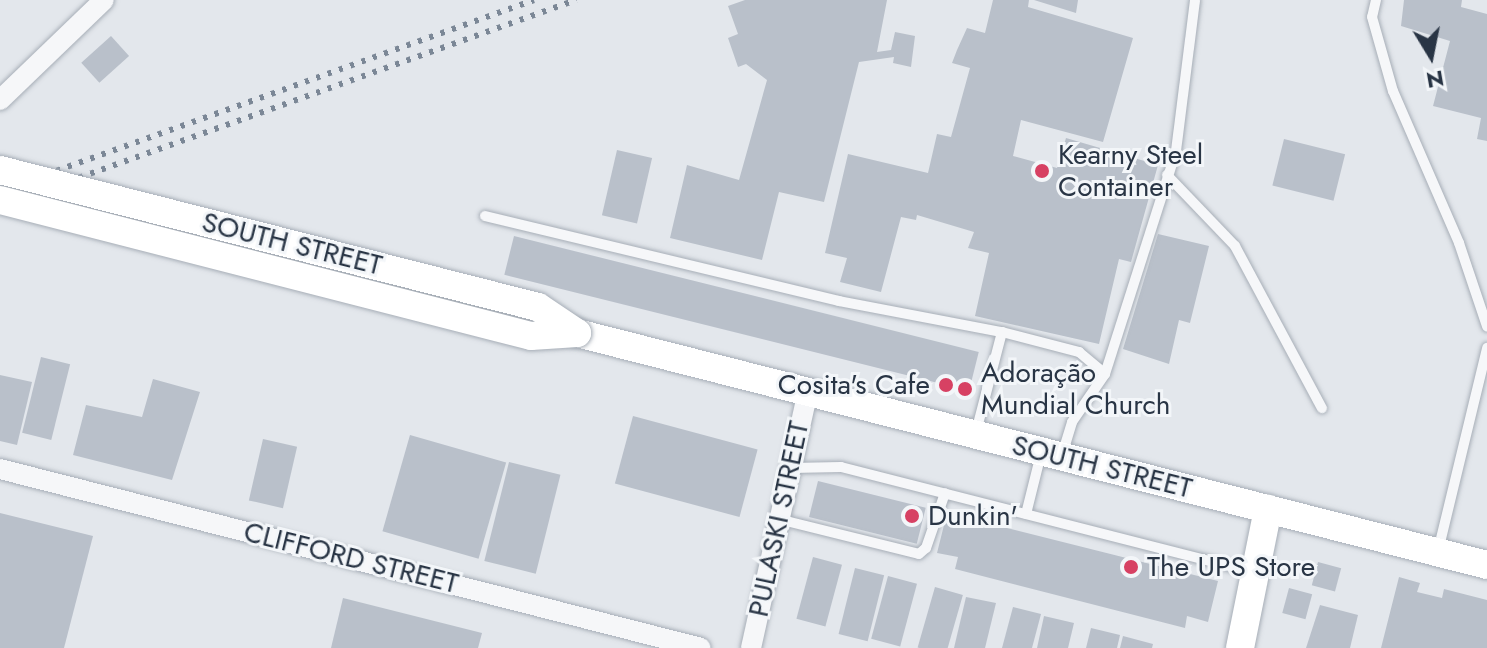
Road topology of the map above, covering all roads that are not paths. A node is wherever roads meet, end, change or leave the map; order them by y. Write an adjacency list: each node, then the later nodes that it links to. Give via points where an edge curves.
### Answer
1 (104, 0): 4 (street)
2 (1195, 0): 6 (lane, via 1176,151)
3 (1376, 0): 9 (lane, via 1372,17 1393,91 1459,243)
4 (0, 100)
5 (0, 170): 11 (main road, SOUTH STREET, bridge, via 538,307)
6 (1167, 175): 13 (lane); 15 (lane, via 1235,246)
7 (0, 200): 11 (main road, SOUTH STREET, bridge, via 531,336)
8 (485, 216): 10 (lane, via 839,301)
9 (1487, 326)
10 (1002, 332): 13 (lane, via 1079,352); 16 (lane)
11 (577, 333): 14 (main road, SOUTH STREET)
12 (1487, 348): 24 (lane)
13 (1105, 374): 17 (lane)
14 (808, 391): 16 (main road, SOUTH STREET); 18 (street, PULASKI STREET)
15 (1322, 408)
16 (975, 434): 17 (main road, SOUTH STREET)
17 (1052, 454): 21 (main road, SOUTH STREET); 22 (lane)
18 (788, 468): 20 (lane, via 841,467); 23 (street, PULASKI STREET)
19 (0, 469): 27 (street, CLIFFORD STREET)
20 (945, 493): 22 (lane); 23 (lane, via 926,548 919,554)
21 (1268, 509): 24 (main road, SOUTH STREET); 26 (main road)
22 (1026, 514): 26 (lane)
23 (778, 519): 28 (street, PULASKI STREET)
24 (1438, 553): 25 (main road, SOUTH STREET)
25 (1487, 565)
26 (1255, 572): 29 (main road)
27 (701, 648)
28 (751, 648)
29 (1240, 648)

